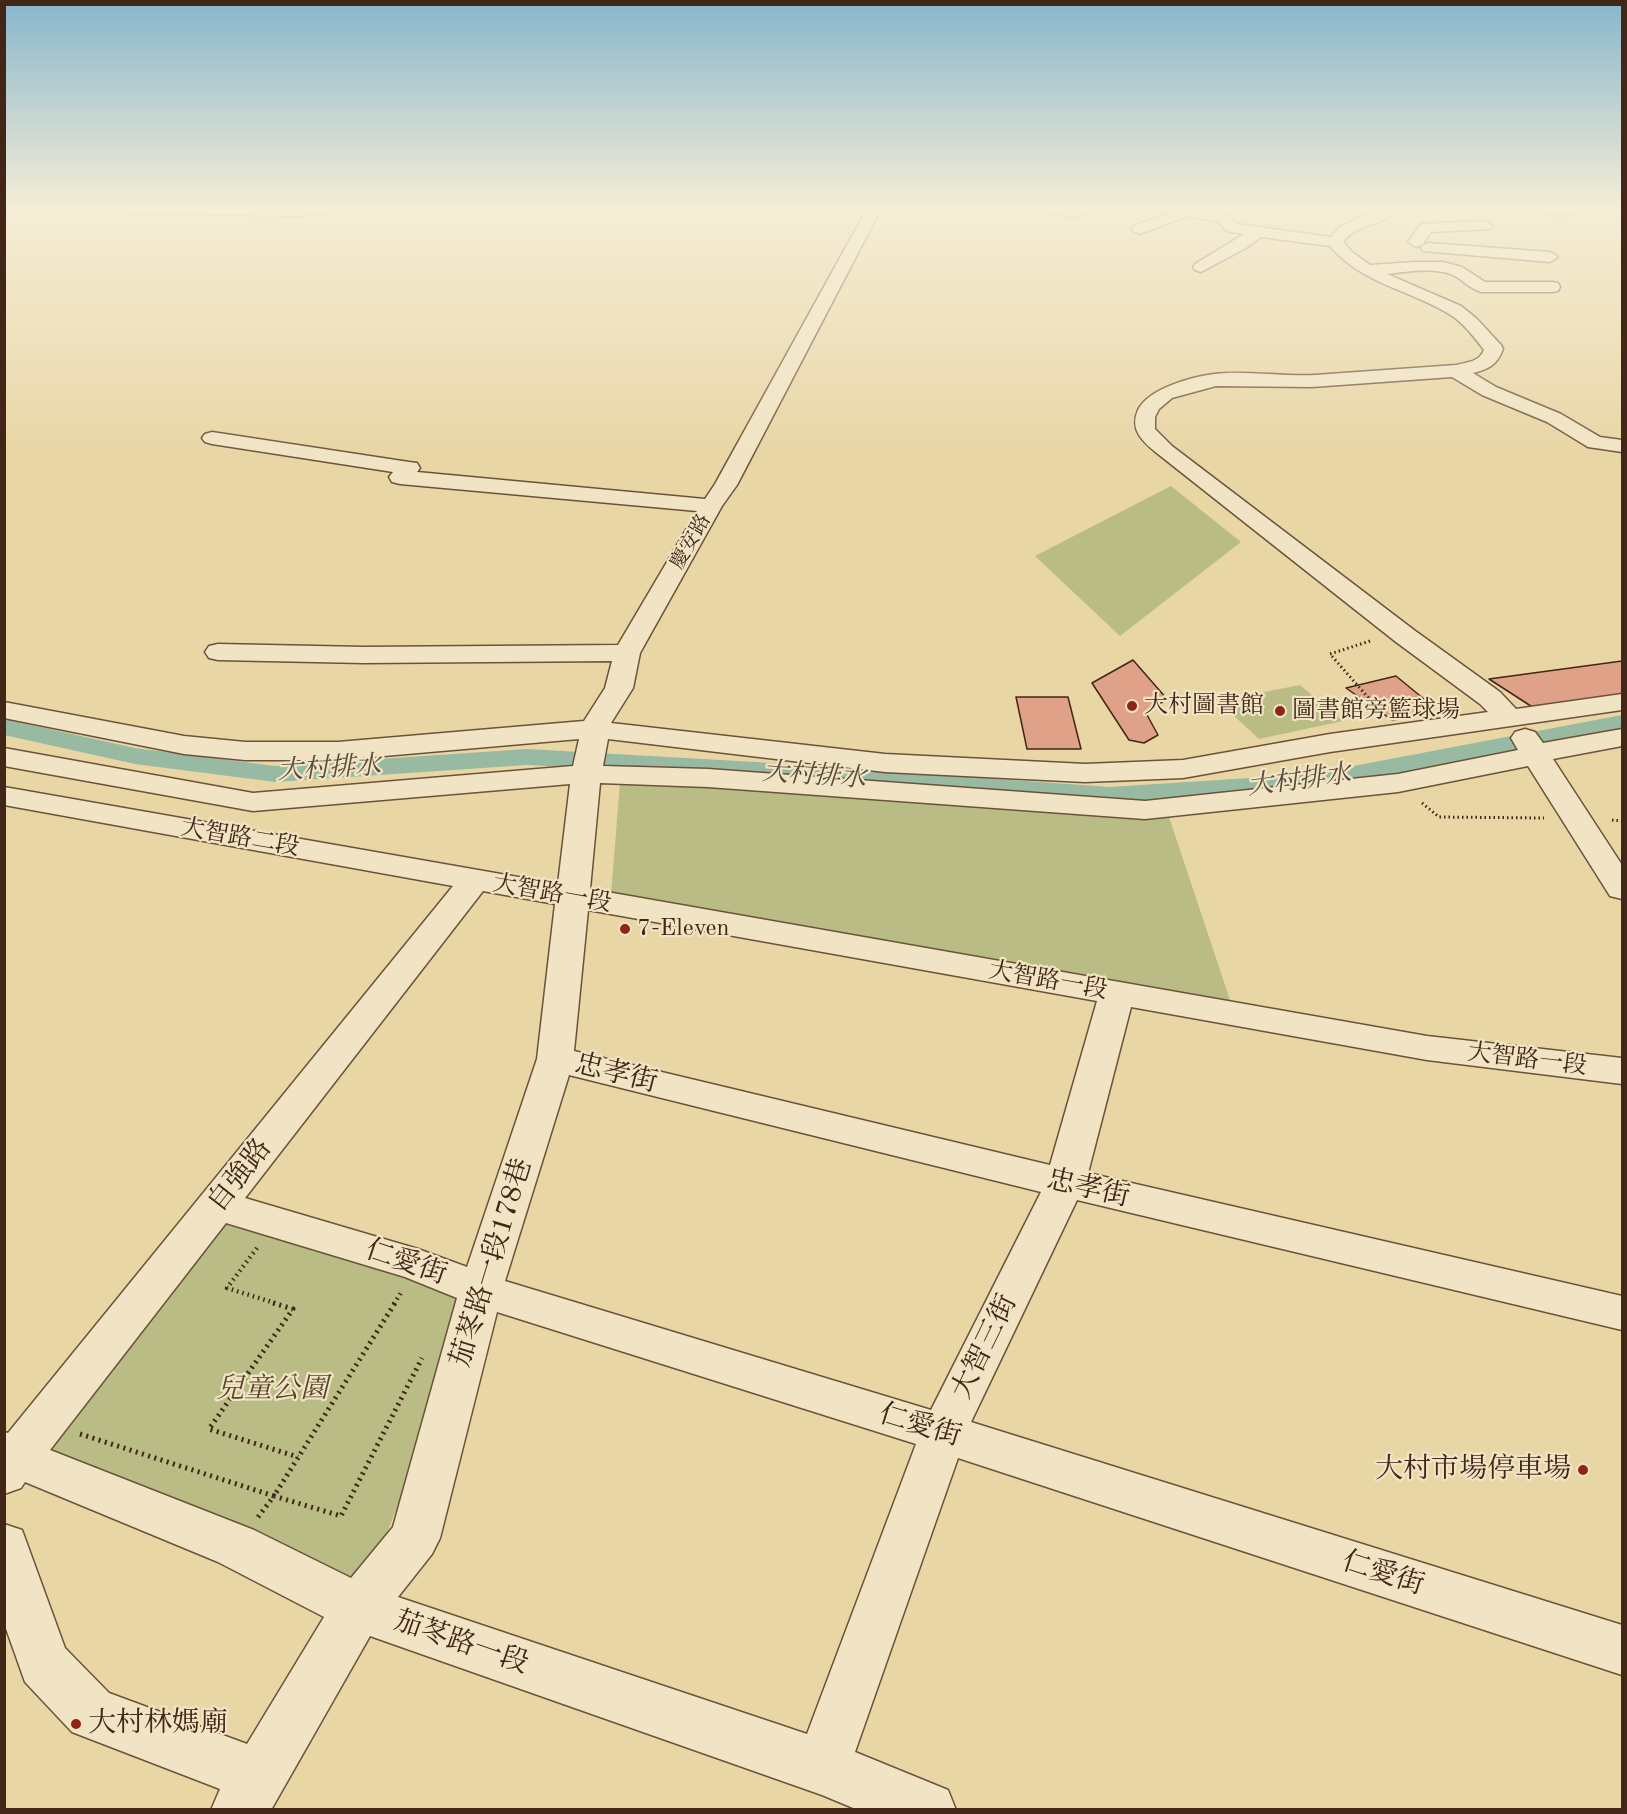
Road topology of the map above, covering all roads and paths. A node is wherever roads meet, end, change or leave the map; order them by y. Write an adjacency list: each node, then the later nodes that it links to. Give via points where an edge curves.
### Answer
1 (830, 292): 6 (street, 慶安路)
2 (1417, 292): 3 (street, via 1457,311 1494,349 1482,365)
3 (1456, 371): 5 (street, via 1489,391 1554,418 1595,443); 7 (street, via 1312,381 1215,380 1166,394 1150,406 1144,417 1151,438)
4 (212, 438): 6 (street, via 409,468 400,477)
5 (1623, 446)
6 (711, 506): 9 (street, 慶安路)
7 (1405, 636): 12 (street, via 1490,698); 13 (path, via 1369,641 1330,654)
8 (218, 652): 9 (street)
9 (627, 653): 16 (street, 慶安路, via 619,688)
10 (1623, 702): 12 (street)
11 (4, 710): 16 (street, via 184,745 245,751)
12 (1509, 718): 13 (street); 17 (street)
13 (1401, 734): 15 (street)
14 (1623, 738): 17 (street)
15 (1330, 743): 16 (street, via 1183,769 1085,773); 19 (street)
16 (590, 753): 18 (street, via 253,802); 19 (street, via 708,778 1145,810); 25 (street, 慶安路)
17 (1537, 753): 19 (street); 21 (street)
18 (4, 757)
19 (1398, 783): 21 (path, via 1439,818)
20 (4, 796): 23 (street, 大智路二段)
21 (1576, 818): 22 (path); 24 (street)
22 (1623, 820)
23 (475, 880): 25 (street, 大智路一段); 30 (street, 自強路)
24 (1623, 889)
25 (573, 898): 26 (street, 大智路一段); 27 (street, 茄苳路一段178巷)
26 (1117, 994): 28 (street, 大智路一段, via 1427,1048); 29 (street, 大智三街)
27 (555, 1059): 29 (street, 忠孝街); 33 (street, 茄苳路一段178巷)
28 (1623, 1071)
29 (1065, 1183): 34 (street, 忠孝街); 37 (street, 大智三街)
30 (217, 1205): 31 (street, 仁愛街); 39 (street, 自強路)
31 (263, 1240): 32 (street, 仁愛街); 38 (path, via 227,1288 293,1309 209,1429)
32 (406, 1282): 33 (street, 仁愛街); 38 (path)
33 (481, 1290): 37 (street, 仁愛街); 43 (street, 茄苳路一段178巷, via 415,1538)
34 (1623, 1313)
35 (428, 1347): 40 (path, via 341,1516)
36 (85, 1424): 40 (path, via 78,1434)
37 (943, 1432): 44 (street, 仁愛街); 45 (street, 大智三街)
38 (298, 1457): 40 (path)
39 (9, 1461): 42 (street, 茄苳路一段)
40 (274, 1496): 42 (path)
41 (4, 1546): 46 (street, via 44,1664 91,1713)
42 (236, 1546): 43 (street, 茄苳路一段)
43 (358, 1608): 45 (street, 茄苳路一段); 46 (street, 茄苳路一段178巷)
44 (1623, 1650)
45 (822, 1767): 47 (street, 茄苳路一段)
46 (249, 1793)
47 (928, 1809)

